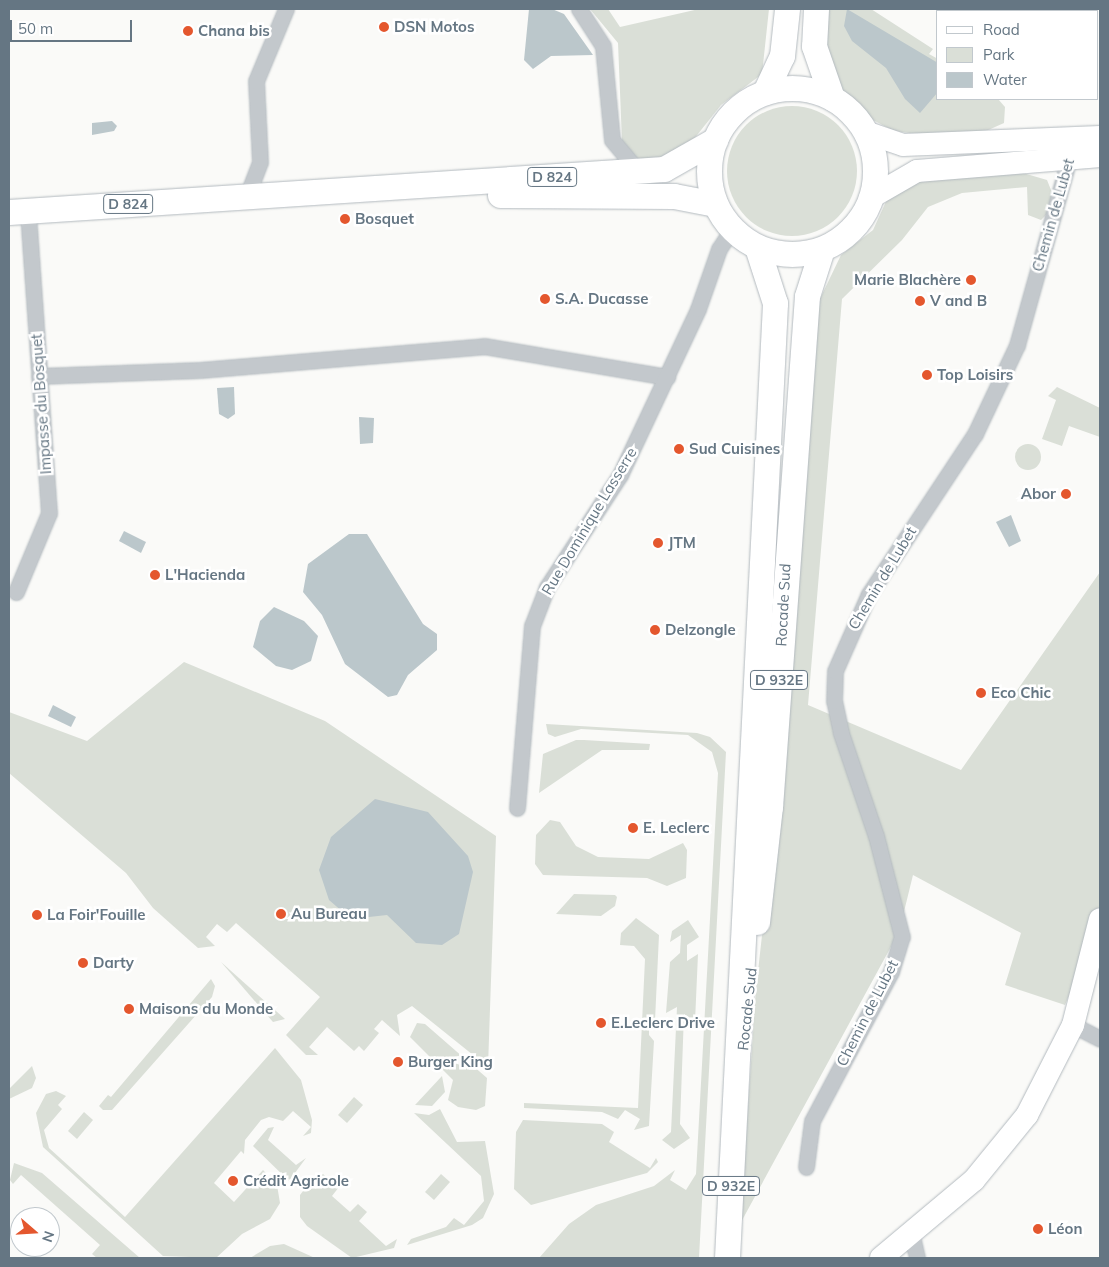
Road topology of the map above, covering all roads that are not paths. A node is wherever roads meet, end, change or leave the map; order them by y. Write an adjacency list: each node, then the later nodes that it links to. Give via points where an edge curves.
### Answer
1 (285, 9): 14 (street, via 256,81 260,162)
2 (579, 9): 12 (street, via 603,46 612,140)
3 (787, 9): 5 (main road, via 782,56)
4 (816, 9): 6 (main road, via 814,46)
5 (765, 92): 6 (main road, via 803,89); 9 (main road, via 727,119)
6 (832, 98): 7 (main road)
7 (865, 132): 10 (main road, via 903,146); 15 (main road, via 873,153)
8 (1100, 137): 10 (main road)
9 (715, 140): 12 (main road, D 824, via 684,161 664,169); 16 (main road, via 709,161)
10 (1071, 149): 11 (main road); 15 (main road, via 917,171); 29 (street, Chemin de Lubet, via 1013,354 975,434 869,594 835,671 834,701 841,733 876,836 902,937 891,972 812,1121)
11 (1100, 156)
12 (638, 171): 13 (main road, D 824)
13 (380, 188): 14 (main road, D 824); 16 (main road, D 824, via 674,196)
14 (247, 196): 17 (main road, D 824)
15 (870, 198): 20 (main road, via 860,219)
16 (715, 204): 18 (main road)
17 (18, 211): 21 (street, Impasse du Bosquet)
18 (732, 229): 19 (main road); 22 (street, Rue Dominique Lasserre, via 719,249)
19 (757, 247): 20 (main road, via 793,254); 28 (main road, Rocade Sud / D 932E, via 775,303 744,863)
20 (822, 249): 28 (main road, Rocade Sud / D 932E, via 807,296 770,807)
21 (39, 376): 22 (street, via 200,370 484,346); 23 (street, Impasse du Bosquet, via 49,512)
22 (667, 378): 24 (street, Rue Dominique Lasserre, via 620,475 547,587 532,626)
23 (16, 592)
24 (518, 808)
25 (1100, 920): 26 (main road)
26 (1073, 1025): 27 (street); 30 (main road, via 1026,1114 1001,1149 953,1200)
27 (1100, 1039)
28 (735, 1113): 31 (main road, Rocade Sud / D 932E)
29 (806, 1167)
30 (912, 1236): 32 (main road); 33 (street)
31 (727, 1258)
32 (881, 1258)
33 (917, 1258)

